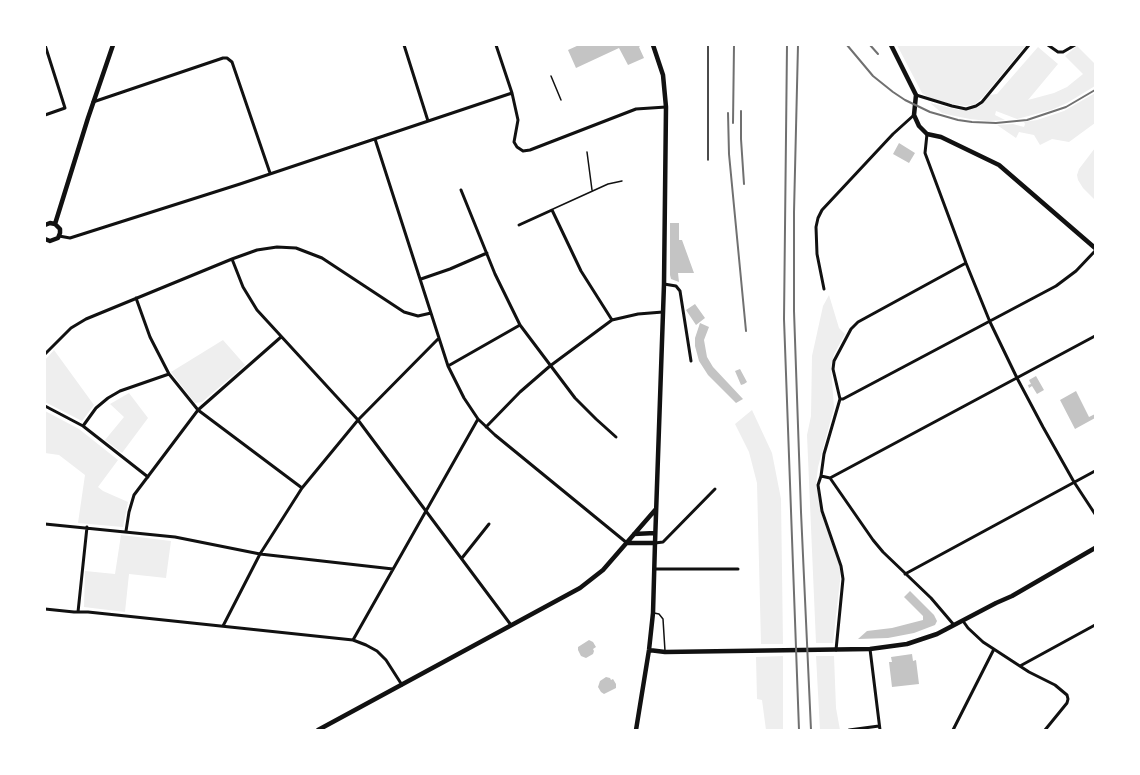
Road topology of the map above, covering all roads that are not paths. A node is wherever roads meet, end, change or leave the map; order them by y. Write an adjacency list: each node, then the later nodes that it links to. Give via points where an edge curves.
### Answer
1 (45, 45): 15 (street, via 65,108)
2 (113, 45): 13 (street)
3 (404, 45): 17 (street)
4 (496, 45): 11 (street)
5 (653, 45): 14 (street, via 663,75)
6 (708, 45): 21 (lane)
7 (891, 45): 12 (street)
8 (1029, 45): 12 (street, via 976,106 966,109)
9 (1048, 45): 10 (street, via 1063,52)
10 (1075, 45)
11 (512, 93): 14 (street, via 518,121 514,142 526,151 636,109); 17 (street)
12 (916, 95): 16 (street)
13 (93, 102): 22 (street, via 227,58 232,62); 27 (street)
14 (666, 107): 37 (street)
15 (45, 115)
16 (914, 115): 18 (street); 38 (street, via 822,210 816,227)
17 (428, 121): 19 (street)
18 (927, 134): 32 (street, via 999,165); 35 (street, via 925,153)
19 (375, 139): 22 (street); 36 (street)
20 (587, 152): 25 (lane)
21 (708, 160)
22 (270, 173): 30 (street, via 70,238)
23 (622, 181): 25 (lane)
24 (461, 190): 33 (street)
25 (592, 191): 26 (lane)
26 (552, 210): 29 (street); 42 (street, via 581,271)
27 (56, 224): 28 (street); 30 (street)
28 (45, 225)
29 (519, 225)
30 (59, 236): 31 (street, via 53,241)
31 (45, 239)
32 (1095, 249): 43 (street, via 1056,286)
33 (486, 253): 36 (street); 44 (street)
34 (232, 259): 39 (street); 41 (street, via 257,250 296,248 322,258 404,312); 46 (street, via 257,310)
35 (966, 263): 43 (street); 54 (street, via 854,325 834,361)
36 (421, 279): 41 (street)
37 (664, 284): 40 (street); 49 (street, via 680,291)
38 (824, 289)
39 (136, 298): 48 (street, via 70,328); 52 (street)
40 (663, 312): 42 (street); 69 (street)
41 (431, 314): 47 (street)
42 (612, 320): 51 (street)
43 (990, 322): 53 (street); 54 (street)
44 (520, 325): 50 (street); 51 (street)
45 (1095, 336): 53 (street)
46 (281, 337): 56 (street); 58 (street)
47 (439, 338): 50 (street); 58 (street)
48 (45, 354)
49 (691, 361)
50 (448, 366): 57 (street)
51 (550, 366): 60 (street); 61 (street, via 575,398)
52 (169, 374): 56 (street); 59 (street, via 108,398)
53 (1017, 378): 65 (street); 66 (street)
54 (840, 399): 63 (street)
55 (45, 406): 59 (street)
56 (198, 410): 64 (street); 67 (street)
57 (478, 419): 60 (street); 70 (street)
58 (358, 420): 67 (street); 70 (street)
59 (83, 426): 64 (street)
60 (486, 427): 78 (street)
61 (616, 437)
62 (1095, 471): 66 (street)
63 (821, 476): 65 (street); 99 (street, via 818,490 822,511 843,579)
64 (148, 477): 75 (street, via 134,495)
65 (830, 478): 86 (street, via 873,540)
66 (1074, 482): 71 (street); 86 (street)
67 (302, 488): 81 (street)
68 (715, 489): 79 (street, via 663,542)
69 (656, 509): 76 (street); 77 (street)
70 (426, 512): 82 (street); 83 (street)
71 (1095, 514)
72 (45, 524): 74 (street)
73 (489, 524): 82 (street)
74 (87, 527): 75 (street); 88 (street)
75 (126, 531): 81 (street)
76 (656, 533): 77 (street); 79 (street)
77 (634, 534): 78 (street)
78 (627, 543): 79 (street); 91 (street, via 586,584)
79 (655, 543): 84 (street)
80 (1095, 548): 90 (street)
81 (260, 554): 83 (street); 94 (street)
82 (461, 558): 91 (street)
83 (393, 569): 95 (street)
84 (655, 569): 85 (street); 89 (street)
85 (738, 569)
86 (905, 574): 92 (street)
87 (45, 609): 88 (street)
88 (78, 612): 94 (street)
89 (653, 613): 98 (street); 100 (lane, via 663,620)
90 (963, 620): 92 (street); 97 (street)
91 (511, 625): 102 (street)
92 (954, 625): 96 (street, via 918,641)
93 (1095, 625): 101 (street)
94 (223, 626): 95 (street)
95 (353, 640): 102 (street, via 377,651)
96 (870, 649): 99 (street); 103 (street)
97 (994, 649): 101 (street); 107 (street)
98 (649, 650): 100 (street); 105 (street)
99 (833, 650): 100 (street)
100 (665, 652)
101 (1020, 666): 108 (street, via 1055,685 1068,699)
102 (402, 685): 104 (street)
103 (879, 728): 106 (street)
104 (318, 730)
105 (636, 730)
106 (849, 730)
107 (953, 730)
108 (1045, 730)

